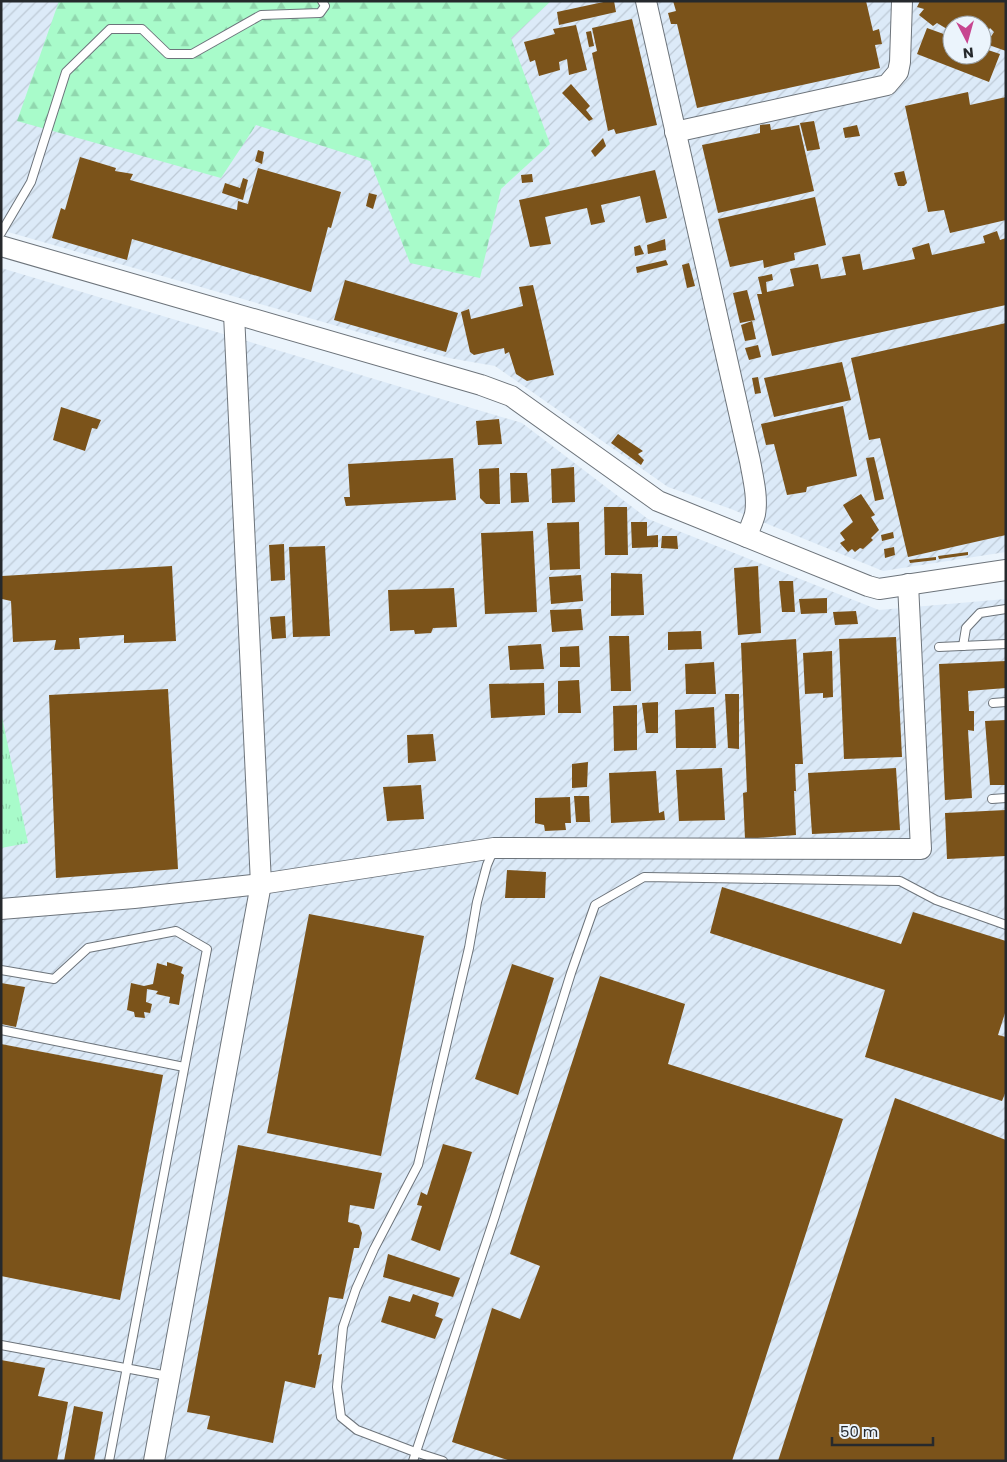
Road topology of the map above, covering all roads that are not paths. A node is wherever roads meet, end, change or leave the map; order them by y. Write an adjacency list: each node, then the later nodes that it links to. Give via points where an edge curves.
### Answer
1 (322, 1): 5 (lane, via 325,6 320,13 261,15 192,54 168,54 142,29 110,30 66,72 31,182)
2 (646, 1): 4 (street)
3 (902, 1): 4 (street, via 900,62 898,72 887,85)
4 (675, 132): 8 (street, via 755,488 755,515)
5 (1, 233)
6 (1, 246): 7 (street)
7 (234, 314): 8 (street, via 510,396 658,501); 20 (street)
8 (747, 537): 10 (street, via 868,586 879,588)
9 (1006, 570): 10 (street)
10 (908, 584): 19 (street, via 921,849)
11 (1006, 609): 13 (lane, via 980,613 966,628)
12 (1006, 644): 13 (lane)
13 (963, 646): 14 (lane)
14 (939, 647)
15 (1006, 702): 16 (lane)
16 (993, 703)
17 (1006, 798): 18 (lane)
18 (992, 799)
19 (494, 848): 20 (street); 29 (lane, via 477,902 418,1165 374,1250 343,1327 337,1387 341,1417 358,1430)
20 (260, 884): 21 (street); 28 (street)
21 (1, 909)
22 (1006, 924): 29 (lane, via 936,900 900,881 644,877 595,905 570,973 495,1216)
23 (1, 970): 25 (lane, via 54,979 88,948 176,931 207,949)
24 (1, 1030): 25 (lane)
25 (184, 1067): 27 (lane)
26 (1, 1346): 27 (lane)
27 (127, 1369): 28 (lane); 30 (lane)
28 (170, 1377): 31 (street)
29 (416, 1452): 32 (lane); 33 (lane)
30 (109, 1461)
31 (154, 1461)
32 (413, 1461)
33 (443, 1461)

